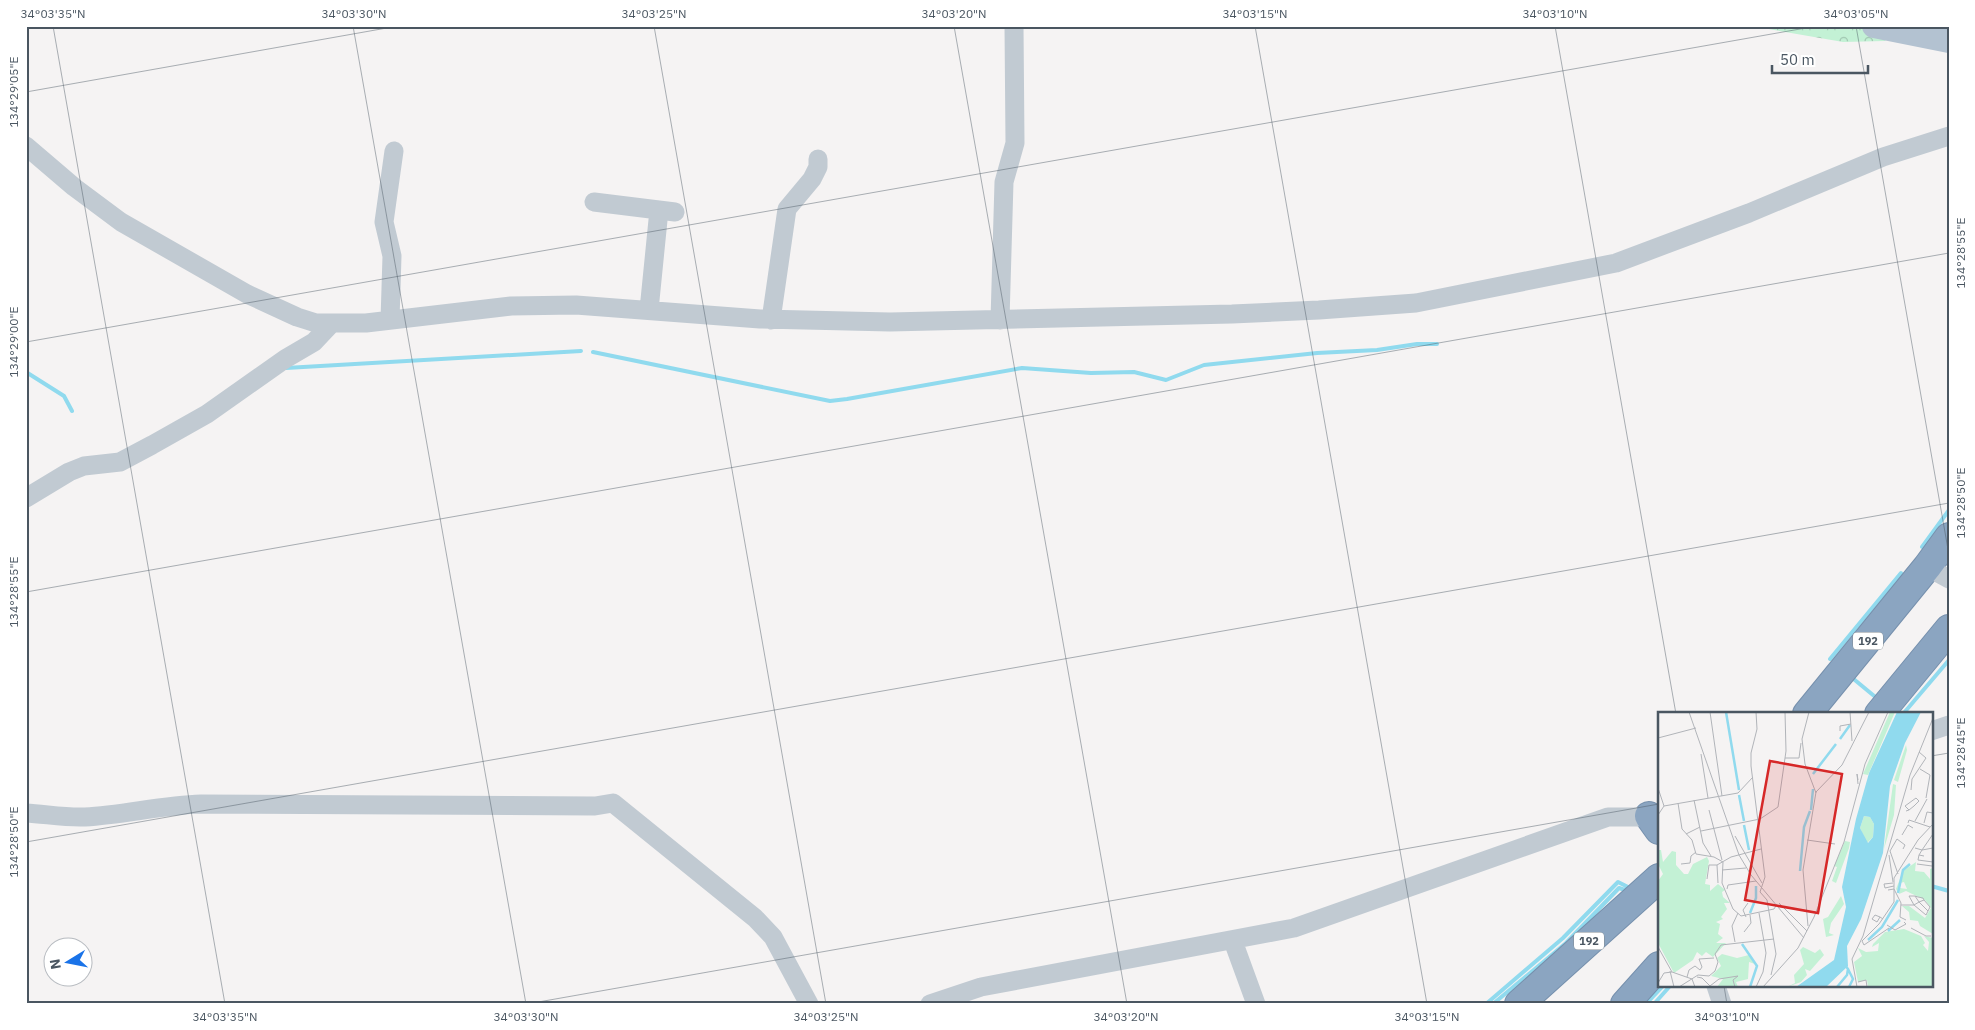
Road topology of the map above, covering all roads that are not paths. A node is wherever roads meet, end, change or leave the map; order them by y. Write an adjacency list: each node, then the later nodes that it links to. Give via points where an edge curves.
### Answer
1 (1014, 26): 12 (street, via 1014,143 1004,182)
2 (1874, 26): 3 (main road)
3 (1949, 41)
4 (1949, 136): 12 (street, via 1882,157 1757,210 1616,263 1416,303 1319,310)
5 (26, 146): 13 (street, via 104,210 189,262 279,310 316,323)
6 (394, 151): 10 (street, via 384,222 392,256)
7 (818, 159): 11 (street, via 812,179 787,209)
8 (594, 202): 9 (street, via 667,211)
9 (649, 310): 10 (street, via 576,305 510,306); 11 (street)
10 (390, 320): 13 (street)
11 (772, 320): 12 (street)
12 (1000, 320)
13 (331, 324): 14 (street, via 314,342 207,414 120,462 84,466)
14 (26, 498)
15 (1949, 537): 16 (highway, 192)
16 (1938, 573): 18 (highway, 192)
17 (1949, 630): 19 (highway)
18 (1809, 712)
19 (1881, 712)
20 (1949, 725): 21 (street)
21 (1932, 731)
22 (26, 813): 30 (street, via 83,817 201,804 595,806 613,803 755,918 773,938)
23 (1655, 821): 27 (street, via 1608,817 1294,928)
24 (1658, 879): 26 (highway, 192)
25 (1658, 904): 26 (highway)
26 (1604, 928): 33 (highway, 192)
27 (1233, 941): 31 (street, via 981,987); 32 (street)
28 (1658, 967): 34 (highway)
29 (1717, 988): 35 (street)
30 (809, 1004)
31 (930, 1004)
32 (1256, 1004)
33 (1519, 1004)
34 (1626, 1004)
35 (1722, 1004)

